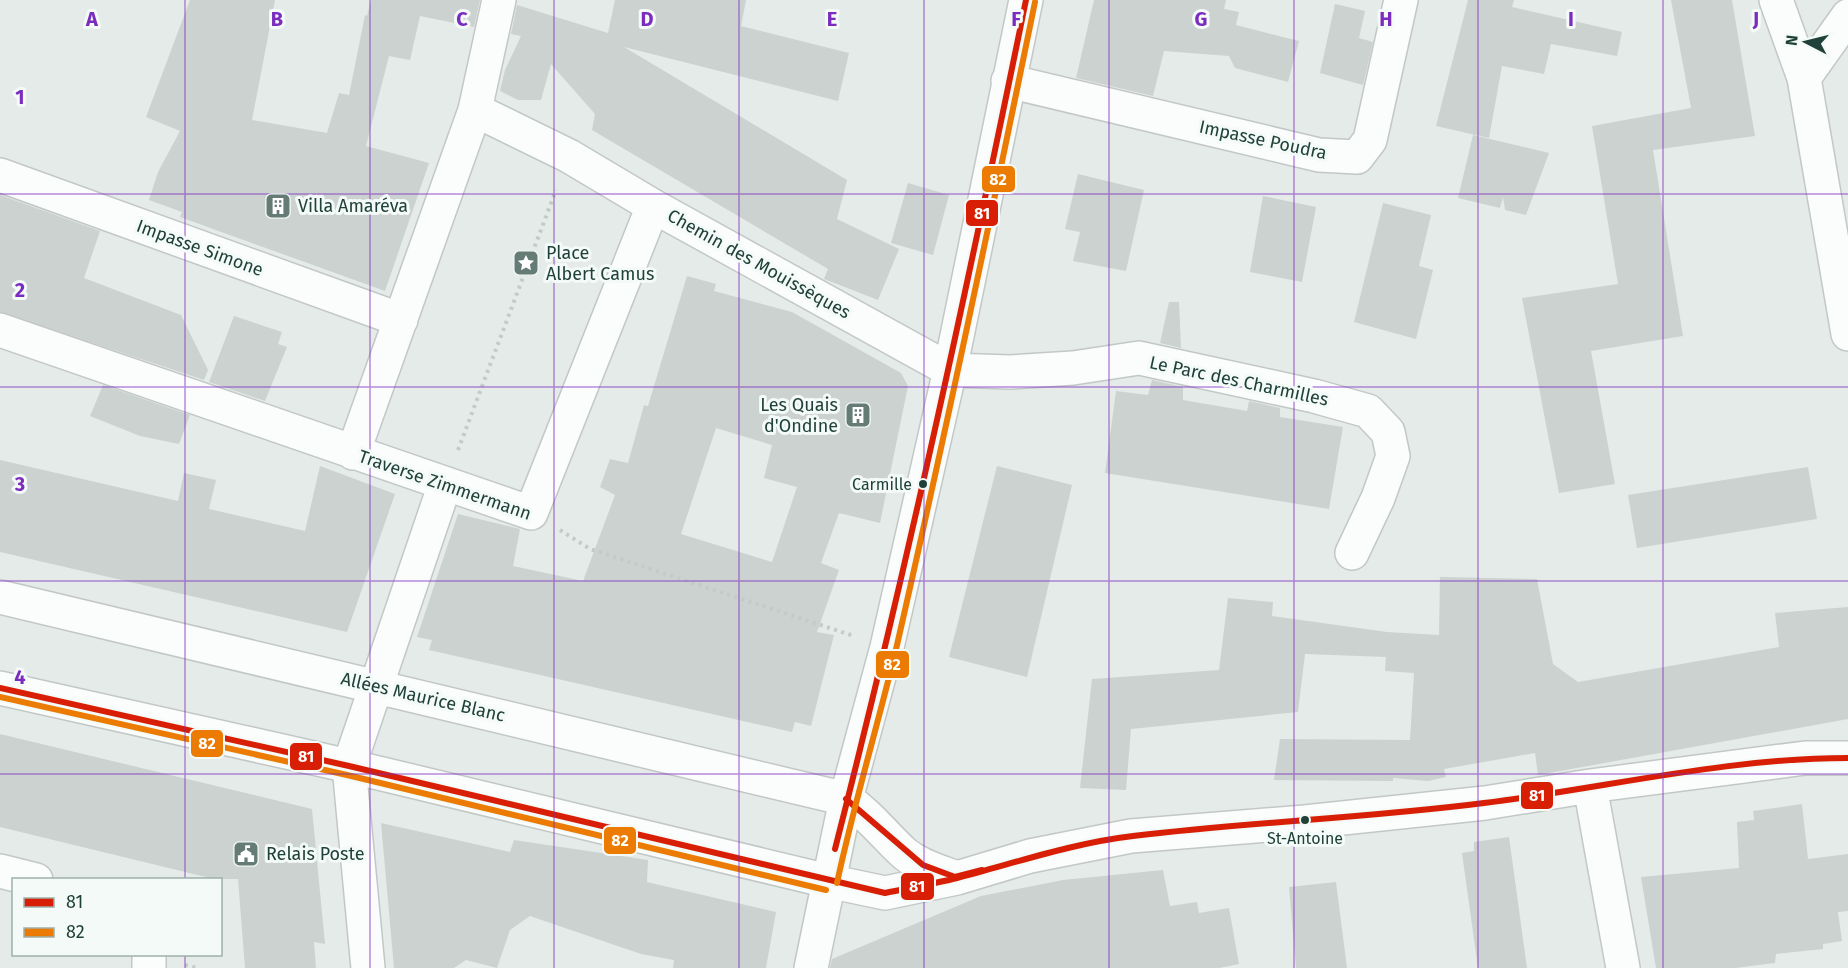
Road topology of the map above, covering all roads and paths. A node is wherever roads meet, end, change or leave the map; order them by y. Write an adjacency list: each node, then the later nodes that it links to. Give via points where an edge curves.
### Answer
1 (499, 0): 8 (street)
2 (1026, 0): 7 (street)
3 (1401, 0): 7 (street, Impasse Poudra, via 1370,140 1357,158 1319,155)
4 (1776, 0): 6 (street)
5 (1848, 16): 6 (street)
6 (1804, 78): 13 (street)
7 (1008, 81): 15 (street)
8 (475, 110): 9 (street); 12 (street)
9 (569, 156): 11 (street, Chemin des Mouissèques); 17 (path)
10 (0, 176): 12 (street, Impasse Simone)
11 (653, 206): 15 (street, Chemin des Mouissèques); 18 (street)
12 (401, 320): 16 (street)
13 (1847, 326)
14 (0, 330): 16 (street, Traverse Zimmermann)
15 (950, 370): 19 (street, Le Parc des Charmilles, via 1020,372 1139,358 1368,411 1388,432 1393,456); 21 (street)
16 (353, 453): 17 (street, Traverse Zimmermann)
17 (445, 484): 18 (street, Traverse Zimmermann); 22 (street)
18 (531, 513): 21 (path, Traverse Zimmermann, via 590,549)
19 (1352, 553)
20 (0, 597): 22 (street, Allées Maurice Blanc)
21 (887, 647): 27 (street)
22 (375, 685): 25 (street); 27 (street, Allées Maurice Blanc)
23 (0, 688): 25 (street)
24 (1848, 758): 26 (street, via 1805,759)
25 (349, 766): 31 (street); 32 (street)
26 (1590, 786): 30 (street, via 1485,803 1131,836 1030,856); 34 (street)
27 (846, 799): 30 (street, via 868,814 906,854); 31 (street)
28 (0, 871): 29 (street)
29 (32, 878)
30 (957, 878): 31 (street, via 885,892)
31 (828, 881): 33 (street)
32 (368, 968)
33 (811, 968)
34 (1623, 968)

